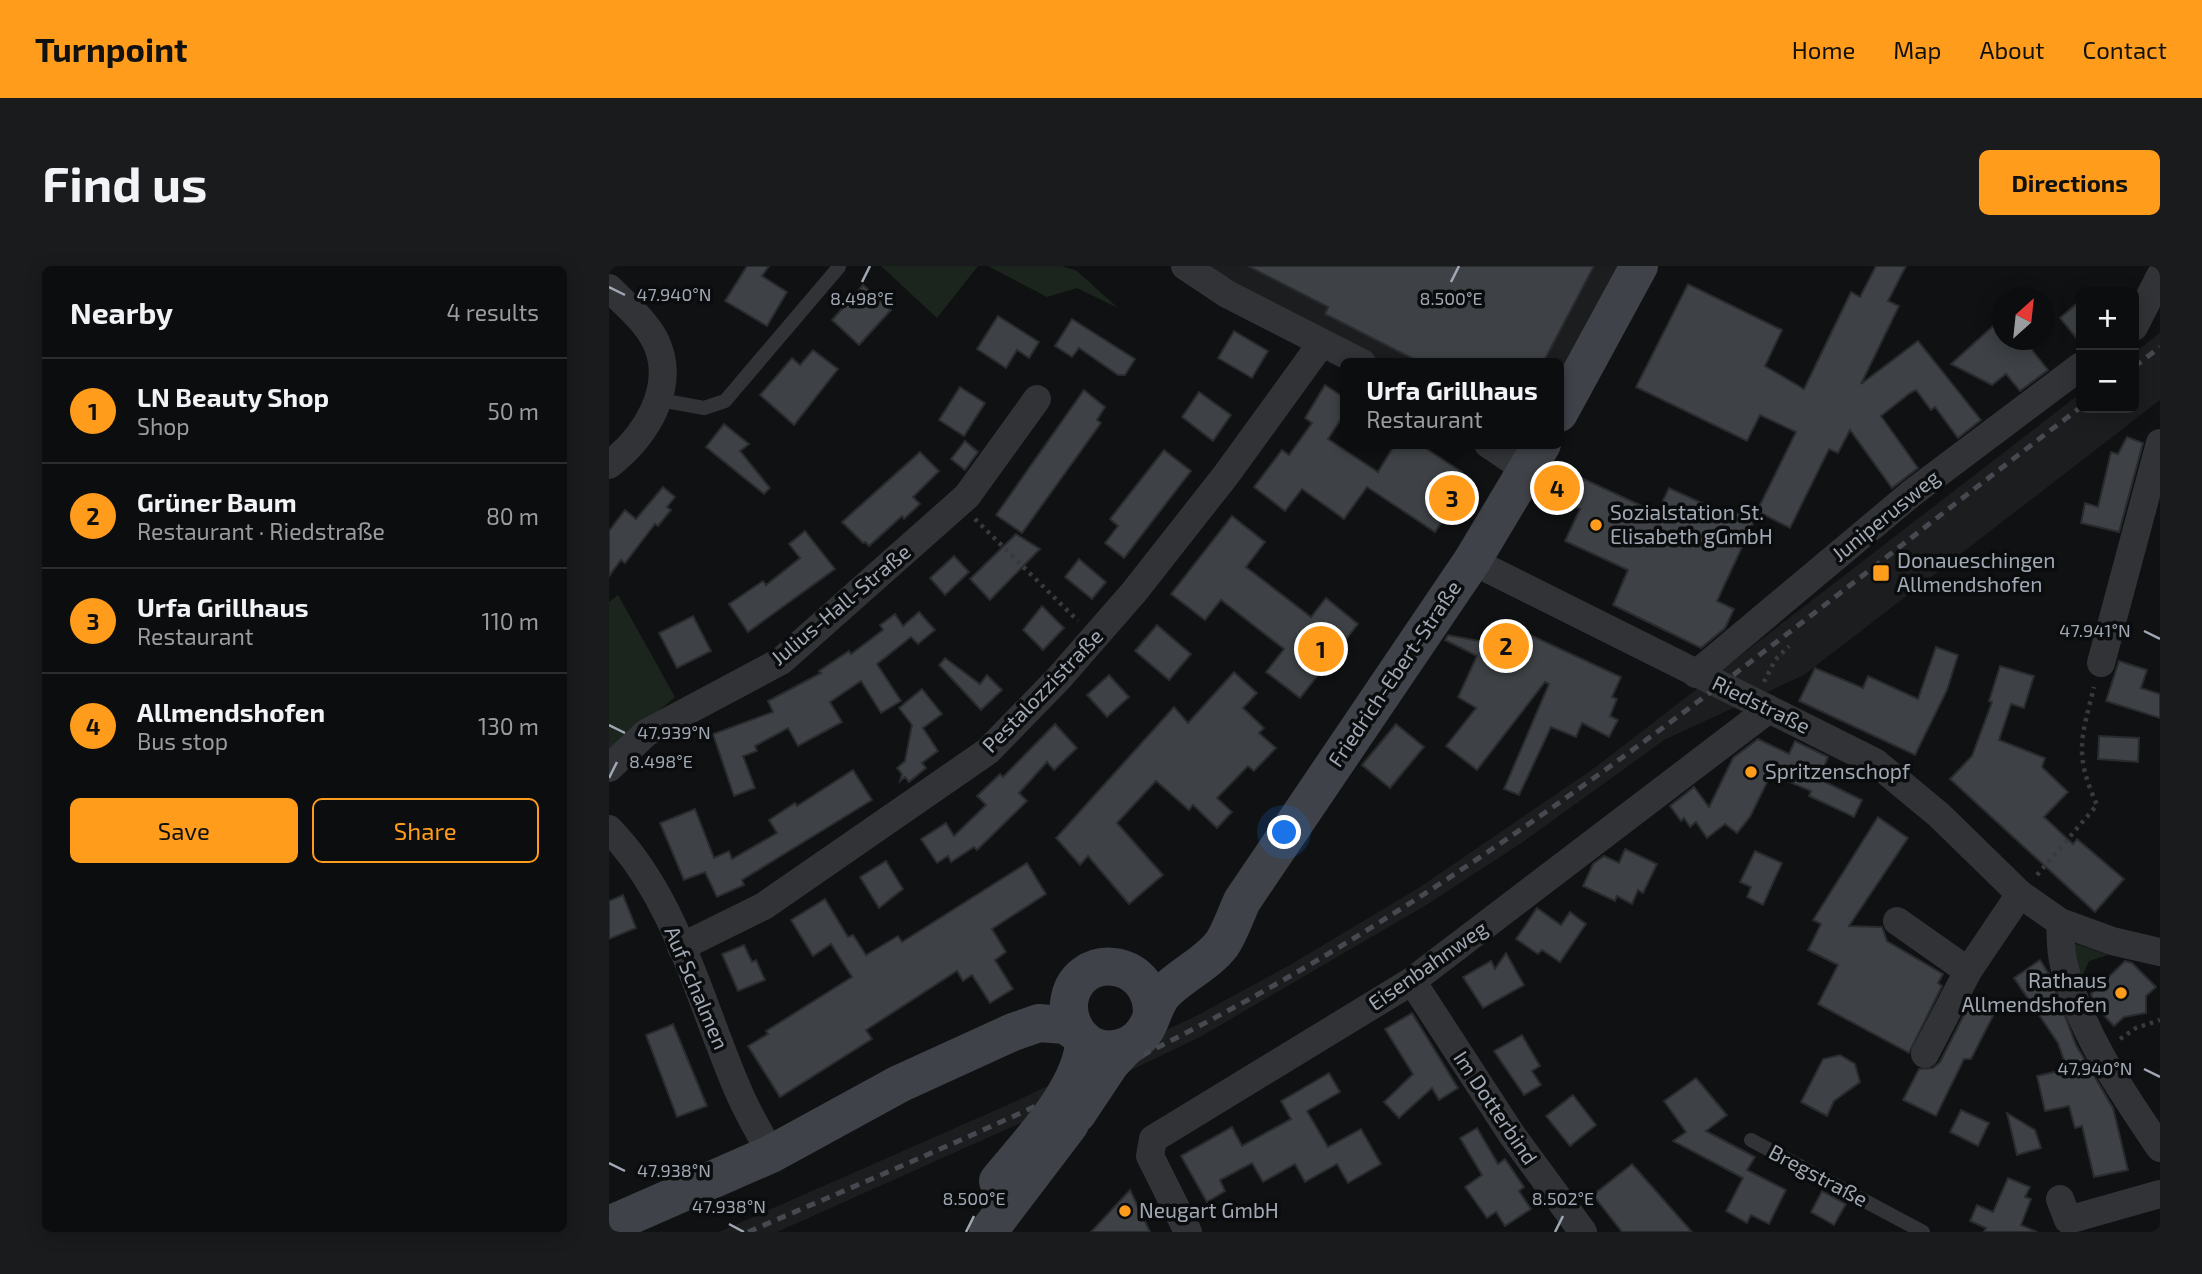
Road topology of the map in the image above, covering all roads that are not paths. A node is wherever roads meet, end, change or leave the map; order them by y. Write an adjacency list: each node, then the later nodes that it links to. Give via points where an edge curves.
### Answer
1 (1185, 266): 7 (street)
2 (1639, 266): 12 (main road)
3 (839, 267): 11 (lane, via 725,401 704,408)
4 (2160, 276): 6 (street)
5 (609, 288): 11 (street, via 655,339 662,360)
6 (2139, 317)
7 (1321, 344): 8 (street); 27 (street, Pestalozzistraße, via 1226,475 1095,637 988,751 764,906)
8 (1351, 358)
9 (2076, 370): 19 (street, Juniperusweg, via 1912,493)
10 (1037, 399): 21 (street, Julius-Hall-Straße, via 959,503 781,661 646,733)
11 (660, 400): 16 (street, via 645,426)
12 (1564, 404)
13 (2160, 443): 18 (street)
14 (1506, 449): 15 (street)
15 (1534, 457): 17 (main road, Friedrich-Ebert-Straße)
16 (609, 466)
17 (1472, 561): 19 (street, Riedstraße); 24 (main road, Friedrich-Ebert-Straße)
18 (2101, 663)
19 (1696, 674): 20 (street, Riedstraße)
20 (1762, 705): 23 (street, Riedstraße, via 1875,762 1931,808); 31 (street, Eisenbahnweg)
21 (609, 768)
22 (609, 829): 27 (street, Auf Schalmen, via 649,882)
23 (2020, 894): 26 (street, Riedstraße); 30 (street)
24 (1242, 901): 29 (main road, Friedrich-Ebert-Straße, via 1162,962); 33 (main road, Friedrich-Ebert-Straße, via 1221,944 1163,993)
25 (1897, 921): 30 (street)
26 (2060, 922): 28 (street, Riedstraße); 39 (street, via 2063,963 2077,1007 2119,1086)
27 (681, 947): 40 (street, Auf Schalmen, via 741,1098)
28 (2160, 952)
29 (1127, 969): 32 (main road, Friedrich-Ebert-Straße, via 1106,966); 33 (main road, via 1144,983)
30 (1968, 971): 36 (street)
31 (1412, 981): 46 (street, Eisenbahnweg, via 1153,1139 1150,1156); 47 (street, Im Dotterbind, via 1512,1135)
32 (1078, 982): 34 (main road, via 1069,1012); 37 (main road, Friedrich-Ebert-Straße, via 1035,1000 972,1039)
33 (1152, 1009): 35 (main road, Friedrich-Ebert-Straße, via 1143,1034)
34 (1081, 1036): 35 (main road, Friedrich-Ebert-Straße, via 1104,1049); 37 (main road, Friedrich-Ebert-Straße, via 1065,1025 1039,1023); 44 (main road, bridge, via 1084,1055 1075,1079)
35 (1126, 1047): 45 (main road, bridge)
36 (1925, 1054)
37 (944, 1065): 40 (main road, Friedrich-Ebert-Straße, via 898,1084)
38 (1751, 1140): 48 (lane, Bregstraße)
39 (2160, 1148)
40 (771, 1154): 43 (main road, Friedrich-Ebert-Straße)
41 (2160, 1194): 42 (street, via 2068,1220)
42 (2060, 1199)
43 (609, 1225)
44 (957, 1232)
45 (988, 1232)
46 (1188, 1232)
47 (1583, 1232)
48 (1923, 1232)

